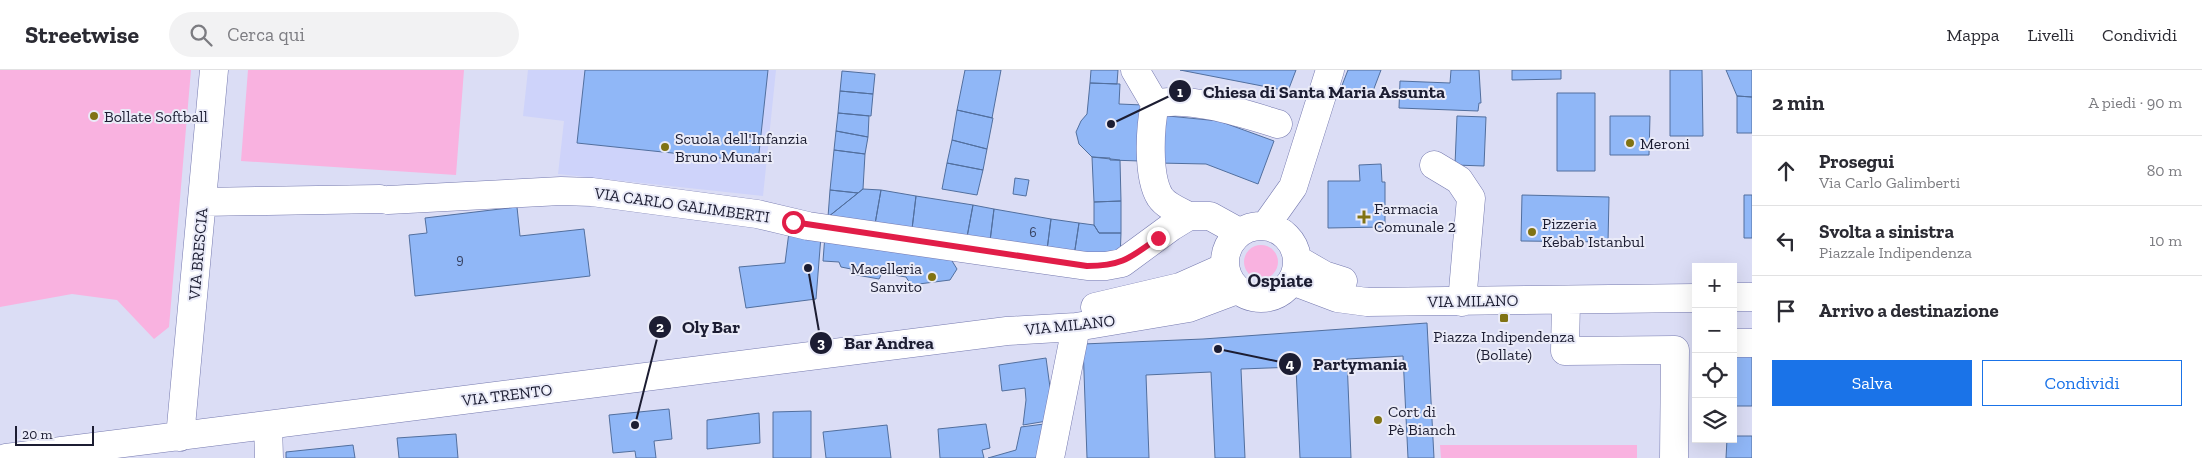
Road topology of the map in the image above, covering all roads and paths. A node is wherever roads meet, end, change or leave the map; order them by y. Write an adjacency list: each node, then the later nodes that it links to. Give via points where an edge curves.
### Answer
1 (214, 70): 8 (street, VIA BRESCIA)
2 (1135, 70): 4 (street)
3 (1330, 70): 7 (street)
4 (1154, 104): 5 (street, via 1170,102 1225,108); 9 (street, via 1152,174 1159,196)
5 (1278, 124)
6 (1434, 165): 14 (street, via 1459,180 1471,198)
7 (1293, 187): 10 (street); 12 (street)
8 (202, 202): 9 (street, VIA CARLO GALIMBERTI, via 592,192 757,214 808,226 1106,266 1122,263); 25 (street, VIA BRESCIA)
9 (1188, 216): 11 (street, via 1210,216)
10 (1266, 225): 11 (street, via 1252,226); 12 (street, via 1288,236)
11 (1239, 232): 13 (street, via 1225,254)
12 (1295, 263): 13 (street, via 1281,293 1266,298 1251,297); 14 (street, VIA MILANO, via 1340,281)
13 (1231, 278): 19 (street, VIA MILANO, via 1188,308); 20 (street, VIA MILANO, via 1046,317)
14 (1463, 297): 18 (street, VIA MILANO)
15 (1737, 297): 16 (street)
16 (1752, 297)
17 (1692, 298): 18 (street, VIA MILANO)
18 (1566, 300): 23 (street, via 1565,351)
19 (1076, 327): 20 (street, VIA MILANO); 29 (street)
20 (1007, 330): 24 (street, VIA TRENTO)
21 (1737, 343): 22 (street)
22 (1752, 343)
23 (1685, 347): 30 (street)
24 (268, 426): 25 (street, VIA TRENTO); 28 (street)
25 (180, 437): 26 (street, VIA TRENTO)
26 (62, 455): 27 (street, VIA TRENTO)
27 (6, 458)
28 (269, 458)
29 (1050, 458)
30 (1674, 458)

